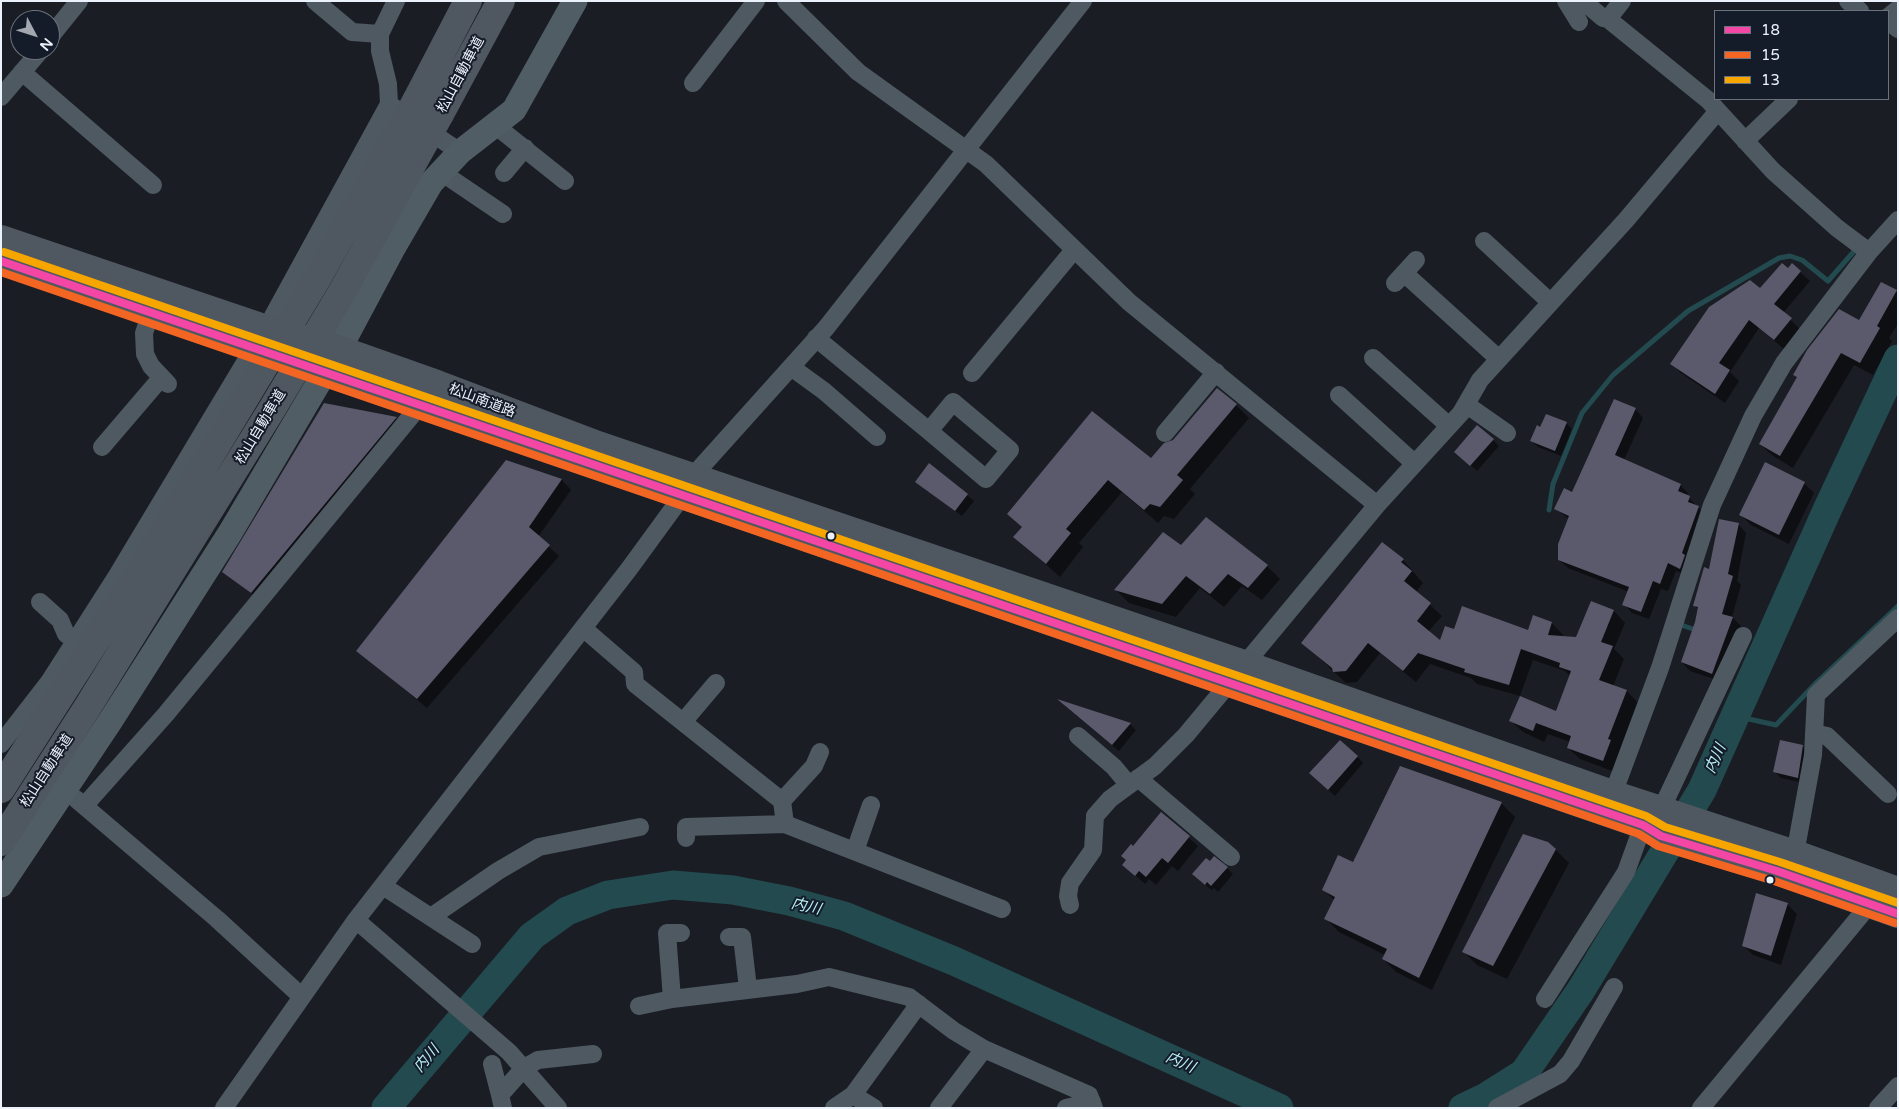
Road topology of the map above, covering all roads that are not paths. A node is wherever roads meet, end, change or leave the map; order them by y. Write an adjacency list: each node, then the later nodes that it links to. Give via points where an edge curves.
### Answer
1 (78, 1): 21 (street)
2 (314, 1): 23 (street, via 352,32)
3 (396, 1): 23 (street)
4 (455, 1): 29 (highway)
5 (468, 1): 29 (highway, 松山自動車道)
6 (501, 1): 98 (highway, 松山自動車道, bridge, via 342,292)
7 (574, 1): 31 (street, via 514,110)
8 (756, 1): 26 (street)
9 (786, 1): 34 (street, via 858,72)
10 (1083, 1): 34 (street)
11 (1566, 1): 20 (street)
12 (1583, 1): 18 (street)
13 (1622, 1): 18 (street)
14 (1848, 1): 16 (street)
15 (1898, 9): 17 (street)
16 (1859, 10)
17 (1889, 18)
18 (1608, 19): 30 (street, via 1708,100)
19 (1889, 20): 22 (street)
20 (1579, 22)
21 (60, 24)
22 (1898, 30)
23 (380, 34): 29 (street, via 380,51 388,84)
24 (32, 60): 25 (street)
25 (22, 72): 27 (street); 39 (street)
26 (692, 83)
27 (1, 97)
28 (1788, 100): 32 (street)
29 (406, 101): 35 (street); 50 (street); 86 (highway, 松山自動車道, bridge, via 387,153 318,277 152,551)
30 (1717, 112): 32 (street); 48 (street, via 1626,220)
31 (496, 126): 33 (street); 35 (street)
32 (1745, 140): 45 (street, via 1793,190)
33 (525, 148): 37 (street); 38 (street)
34 (967, 150): 44 (street, via 1004,180); 51 (street)
35 (460, 152): 36 (street)
36 (442, 172): 40 (street); 54 (street, via 431,183)
37 (504, 173)
38 (565, 181)
39 (153, 185)
40 (503, 214)
41 (1898, 220): 45 (street)
42 (1, 239): 54 (highway, 松山南道路, via 261,327)
43 (1484, 241): 48 (street)
44 (1074, 250): 57 (street, via 1129,302); 58 (street)
45 (1870, 252): 90 (street, via 1784,363 1727,471 1712,505 1660,668)
46 (1, 261): 49 (highway, 松山南道路)
47 (1405, 272): 53 (street)
48 (1550, 302): 53 (street)
49 (151, 312): 54 (highway, 松山南道路); 68 (street, via 144,333 146,354 151,366 165,381)
50 (273, 316)
51 (816, 338): 56 (street); 64 (street)
52 (1373, 358): 63 (street)
53 (1499, 359): 62 (street, via 1480,380)
54 (331, 360): 59 (highway, 松山南道路); 61 (highway, 松山南道路); 87 (street, via 230,533)
55 (246, 361): 76 (street)
56 (791, 367): 67 (street); 70 (street)
57 (1216, 372): 65 (street); 71 (street)
58 (972, 373)
59 (437, 384): 61 (street); 70 (highway, 松山南道路, via 598,445)
60 (1339, 396): 69 (street)
61 (420, 405): 70 (highway, 松山南道路); 92 (street, via 166,714)
62 (1467, 405): 63 (street); 66 (street)
63 (1448, 426): 69 (street)
64 (929, 431): 64 (street, via 986,479 1010,450 953,402)
65 (1165, 433)
66 (1507, 433)
67 (877, 437)
68 (102, 447)
69 (1414, 463): 71 (street)
70 (688, 486): 74 (street); 77 (highway, 松山南道路)
71 (1377, 505): 77 (street)
72 (40, 602): 76 (street, via 60,620 66,634)
73 (1898, 618): 80 (street, via 1816,694)
74 (584, 628): 79 (street, via 634,672 636,684); 103 (street)
75 (1743, 636): 93 (street)
76 (76, 640): 82 (street, via 49,682)
77 (1237, 674): 85 (street, via 1186,735 1155,766); 90 (highway, 松山南道路)
78 (716, 683): 79 (street)
79 (682, 722): 89 (street)
80 (1814, 733): 88 (street, via 1827,736); 100 (street, via 1813,755)
81 (1078, 736): 85 (street)
82 (1, 744)
83 (1, 748): 87 (street)
84 (820, 752): 89 (street, via 814,766)
85 (1133, 781): 101 (street); 105 (street, via 1095,816 1092,850 1070,883)
86 (1, 789)
87 (64, 790): 92 (street); 102 (street)
88 (1888, 794)
89 (782, 801): 94 (street)
90 (1610, 803): 93 (highway, 松山南道路)
91 (871, 805): 99 (street)
92 (85, 806): 115 (street)
93 (1660, 821): 97 (highway, 松山南道路); 116 (street)
94 (785, 824): 96 (street, via 686,827); 99 (street)
95 (640, 827): 108 (street, via 539,847 498,870)
96 (686, 838)
97 (1710, 838): 100 (highway, 松山南道路); 104 (highway, 松山南道路)
98 (1, 842)
99 (855, 851): 106 (street)
100 (1794, 854): 104 (highway, 松山南道路)
101 (1232, 857)
102 (1, 885)
103 (383, 886): 108 (street); 109 (street)
104 (1884, 894): 107 (highway, 松山南道路); 135 (street)
105 (1070, 904)
106 (1002, 909)
107 (1898, 914)
108 (430, 917): 112 (street)
109 (356, 920): 115 (street); 123 (street)
110 (681, 933): 117 (street, via 667,933)
111 (729, 937): 114 (street, via 742,937)
112 (472, 944)
113 (1614, 987): 134 (street, via 1560,1074)
114 (748, 988): 117 (street); 118 (street, via 797,984 829,977 909,998)
115 (301, 996): 128 (street)
116 (1544, 998)
117 (672, 999): 119 (street)
118 (919, 1004): 120 (street); 125 (street)
119 (639, 1006)
120 (984, 1049): 127 (street, via 1089,1095); 132 (street)
121 (593, 1054): 123 (street, via 538,1060)
122 (492, 1064): 126 (street)
123 (524, 1068): 126 (street); 129 (street)
124 (1898, 1086): 136 (street)
125 (853, 1095): 130 (street); 131 (street)
126 (501, 1103)
127 (1093, 1105): 133 (street)
128 (224, 1108)
129 (558, 1108)
130 (834, 1108)
131 (874, 1108)
132 (939, 1108)
133 (1066, 1108)
134 (1497, 1108)
135 (1701, 1108)
136 (1878, 1108)

